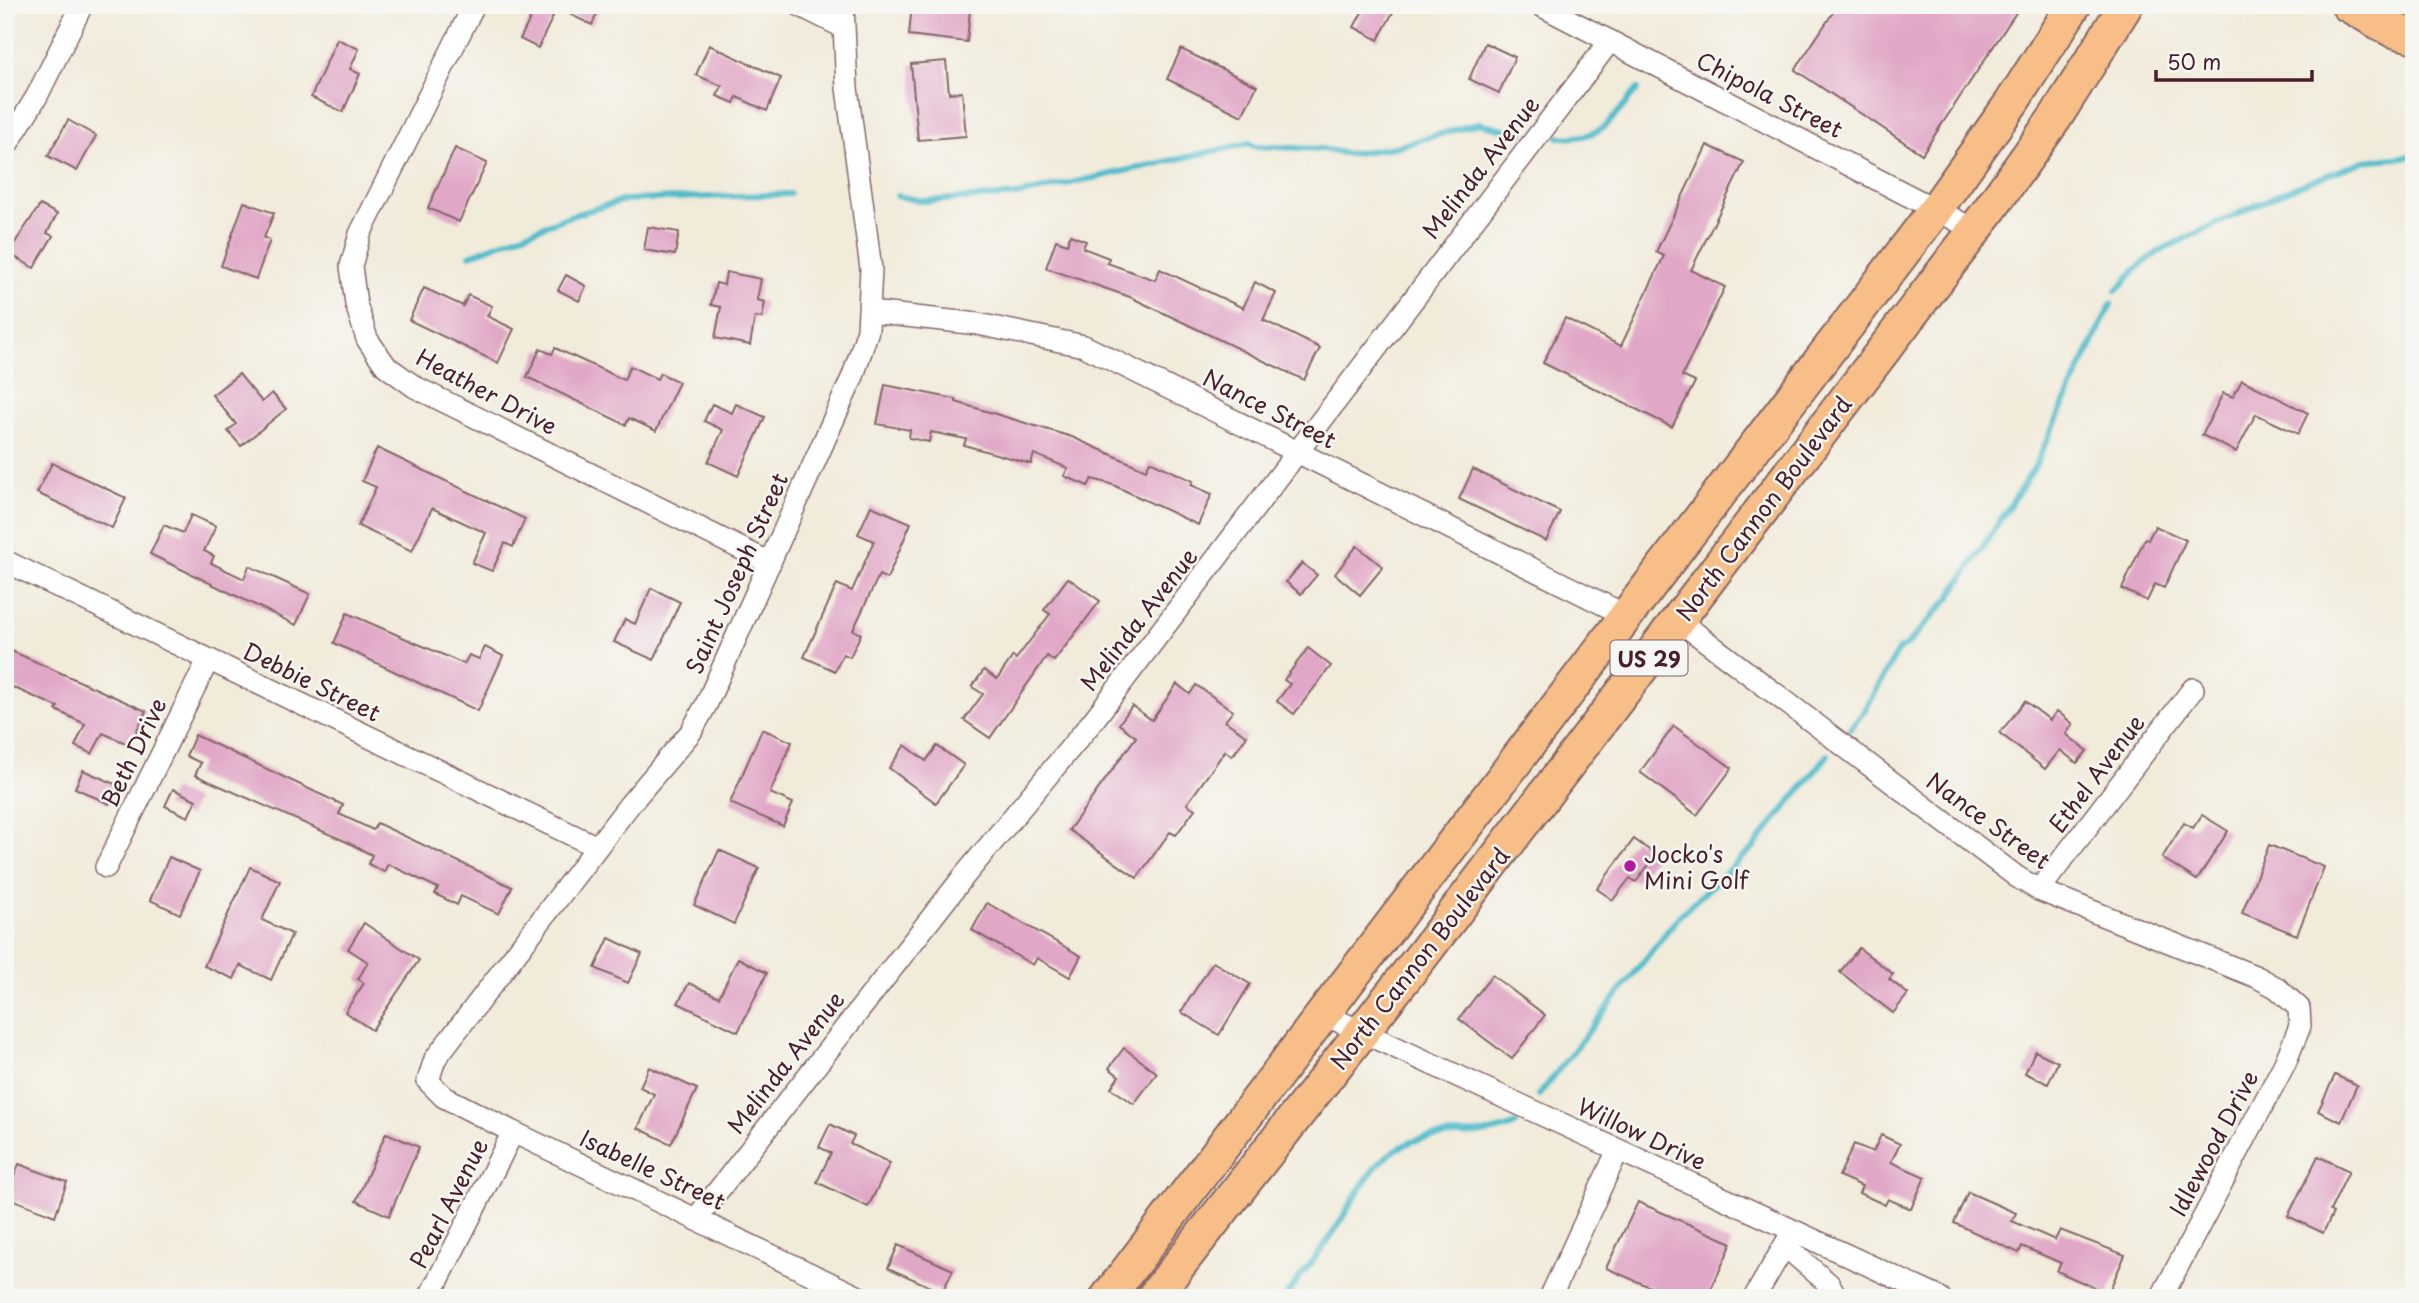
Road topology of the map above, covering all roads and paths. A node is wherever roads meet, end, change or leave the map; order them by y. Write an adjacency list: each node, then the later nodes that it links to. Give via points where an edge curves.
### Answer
1 (82, 5): 12 (street, via 37,96)
2 (474, 5): 18 (street, Heather Drive, via 360,234 351,267 367,338 386,366 415,387)
3 (799, 5): 9 (street)
4 (843, 5): 9 (street, Saint Joseph Street)
5 (1540, 5): 11 (street, Chipola Street)
6 (2074, 5): 13 (main road, North Cannon Boulevard / US 29)
7 (2126, 5): 14 (main road, North Cannon Boulevard / US 29, via 2055,118)
8 (2348, 5): 10 (main road, via 2392,30)
9 (843, 27): 15 (street, Saint Joseph Street, via 871,269)
10 (2414, 36)
11 (1610, 41): 13 (street, Chipola Street); 16 (street, Melinda Avenue)
12 (5, 148)
13 (1936, 209): 14 (street, Chipola Street); 19 (main road, North Cannon Boulevard / US 29)
14 (1975, 230): 20 (main road, North Cannon Boulevard / US 29)
15 (870, 312): 16 (street, Nance Street, via 978,324 1084,346); 18 (street, Saint Joseph Street, via 853,376)
16 (1297, 451): 19 (street, Nance Street); 32 (street, Melinda Avenue, via 1092,722 965,875)
17 (5, 561): 21 (street, Debbie Street)
18 (770, 563): 23 (street, Saint Joseph Street, via 691,732)
19 (1627, 616): 27 (main road, North Cannon Boulevard / US 29)
20 (1678, 620): 25 (street, Nance Street); 28 (main road, North Cannon Boulevard / US 29)
21 (208, 660): 23 (street, Debbie Street); 24 (street, Beth Drive)
22 (2193, 689): 25 (street, Ethel Avenue)
23 (597, 847): 29 (street, Saint Joseph Street, via 435,1059)
24 (106, 867)
25 (2039, 890): 26 (street, Nance Street, via 2257,977)
26 (2299, 1009): 42 (street, Idlewood Drive, via 2300,1026 2285,1063)
27 (1323, 1014): 28 (street, Willow Drive); 36 (main road, North Cannon Boulevard / US 29)
28 (1362, 1032): 31 (street, Willow Drive); 37 (main road, North Cannon Boulevard / US 29)
29 (428, 1081): 30 (street, Isabelle Street, via 444,1097)
30 (513, 1132): 32 (street, Isabelle Street); 34 (street, Pearl Avenue)
31 (1618, 1150): 33 (street, Willow Drive); 38 (street)
32 (696, 1219): 35 (street, Isabelle Street)
33 (1789, 1239): 39 (street); 40 (street); 41 (street, Willow Drive)
34 (429, 1298)
35 (860, 1298)
36 (1107, 1298)
37 (1153, 1298)
38 (1550, 1298)
39 (1754, 1298)
40 (1837, 1298)
41 (1940, 1298)
42 (2161, 1298)

